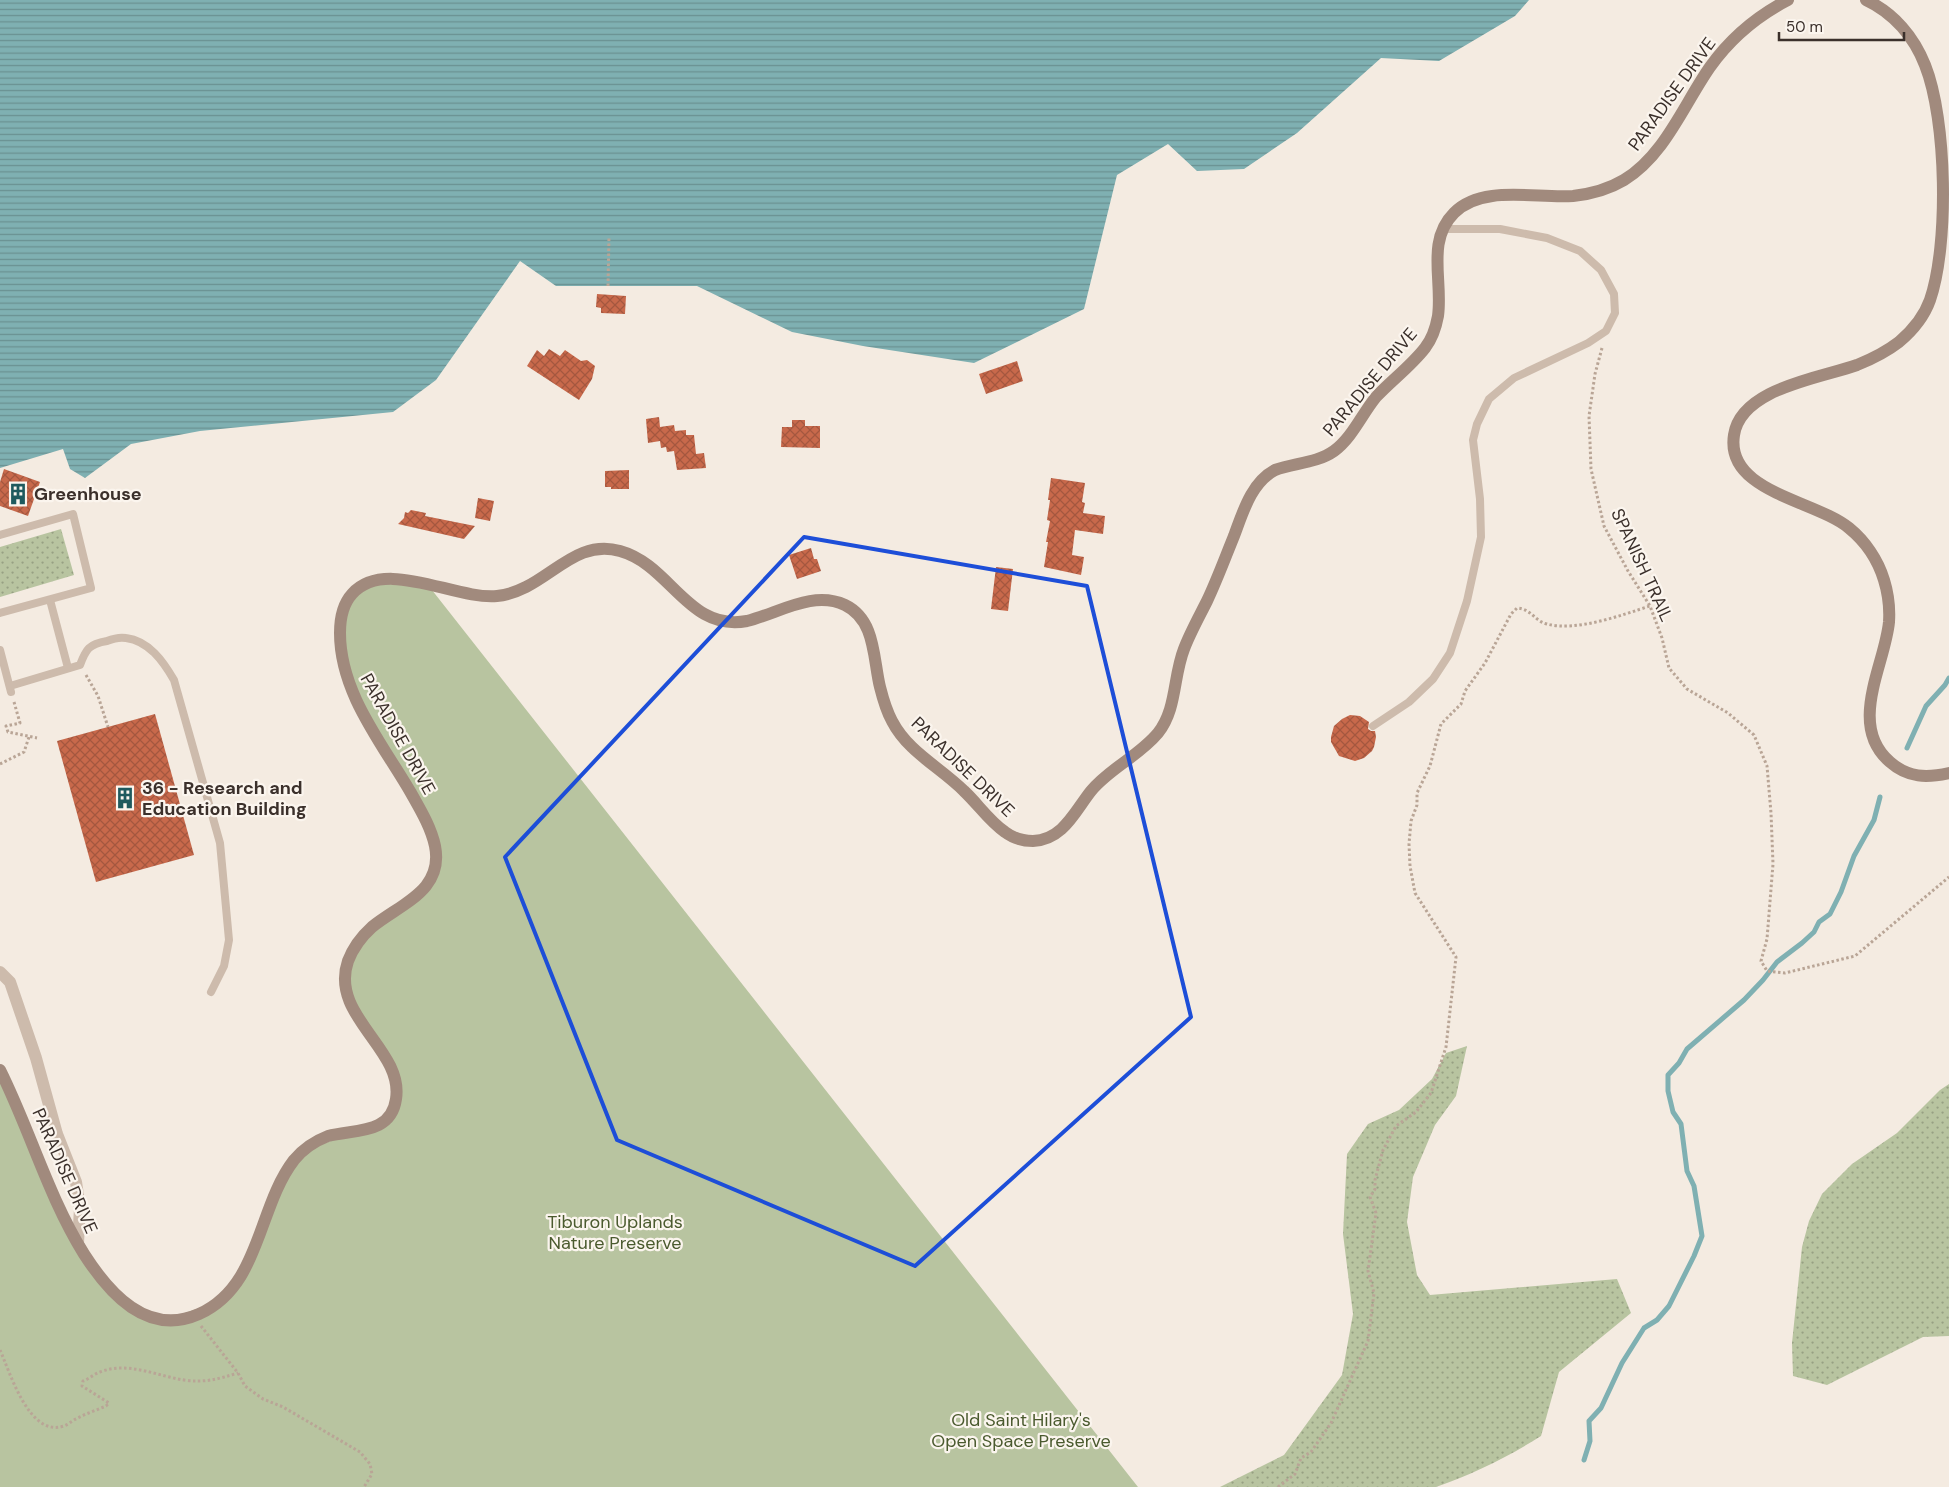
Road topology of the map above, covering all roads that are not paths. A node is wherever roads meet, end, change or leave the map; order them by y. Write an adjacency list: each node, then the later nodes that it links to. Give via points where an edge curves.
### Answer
1 (1788, 0): 3 (street, PARADISE DRIVE, via 1751,24 1727,46 1662,142 1632,175 1607,188 1582,195 1501,195 1476,199 1461,206)
2 (1866, 0): 10 (street, via 1892,16 1908,35 1925,64 1933,91 1940,133 1943,204 1941,246 1934,287 1921,317 1901,341 1867,361 1785,387 1758,401 1740,419 1734,432 1734,446 1741,467 1752,478 1766,488 1841,522 1872,554 1884,580 1890,611 1872,692 1871,720 1875,740 1885,758 1906,773 1923,777)
3 (1443, 229): 9 (lane, via 1500,229 1547,238 1580,252 1601,270 1614,294 1615,313 1606,331 1514,378 1489,399 1476,424 1473,440 1481,537 1450,653 1433,679 1409,702); 14 (street, PARADISE DRIVE, via 1437,252 1438,316 1426,347 1379,395 1333,452 1275,470 1258,485 1184,650 1171,708 1163,726 1144,747 1101,780 1060,832 1046,839 1023,840 1004,832 964,790 902,737 885,704 866,624 838,602 815,600 748,621 722,622 699,611 640,559 603,548 575,556 532,586 505,595 472,595 394,578 368,583 354,592 344,605 340,622 346,678 356,702 416,801 432,835 436,853 434,870 427,885 412,900 372,927 354,949 345,974 347,993 355,1013 394,1076 396,1087 392,1113 376,1127 322,1138 293,1161 279,1185 253,1254 239,1279 222,1300 193,1316 165,1320 144,1315 128,1306 103,1280)
4 (0, 535): 5 (lane, via 73,514 91,588)
5 (50, 600): 6 (lane); 8 (lane)
6 (0, 613)
7 (0, 650): 8 (lane, via 10,689)
8 (68, 668): 12 (lane, via 80,665 85,651 95,643 124,637 141,642 163,660 174,680 220,843 229,940 224,966)
9 (1373, 726)
10 (1949, 773)
11 (0, 972): 14 (street, via 10,982 57,1134 76,1182 80,1208)
12 (211, 992)
13 (0, 1070): 14 (street, PARADISE DRIVE, via 50,1189)
14 (78, 1243)

